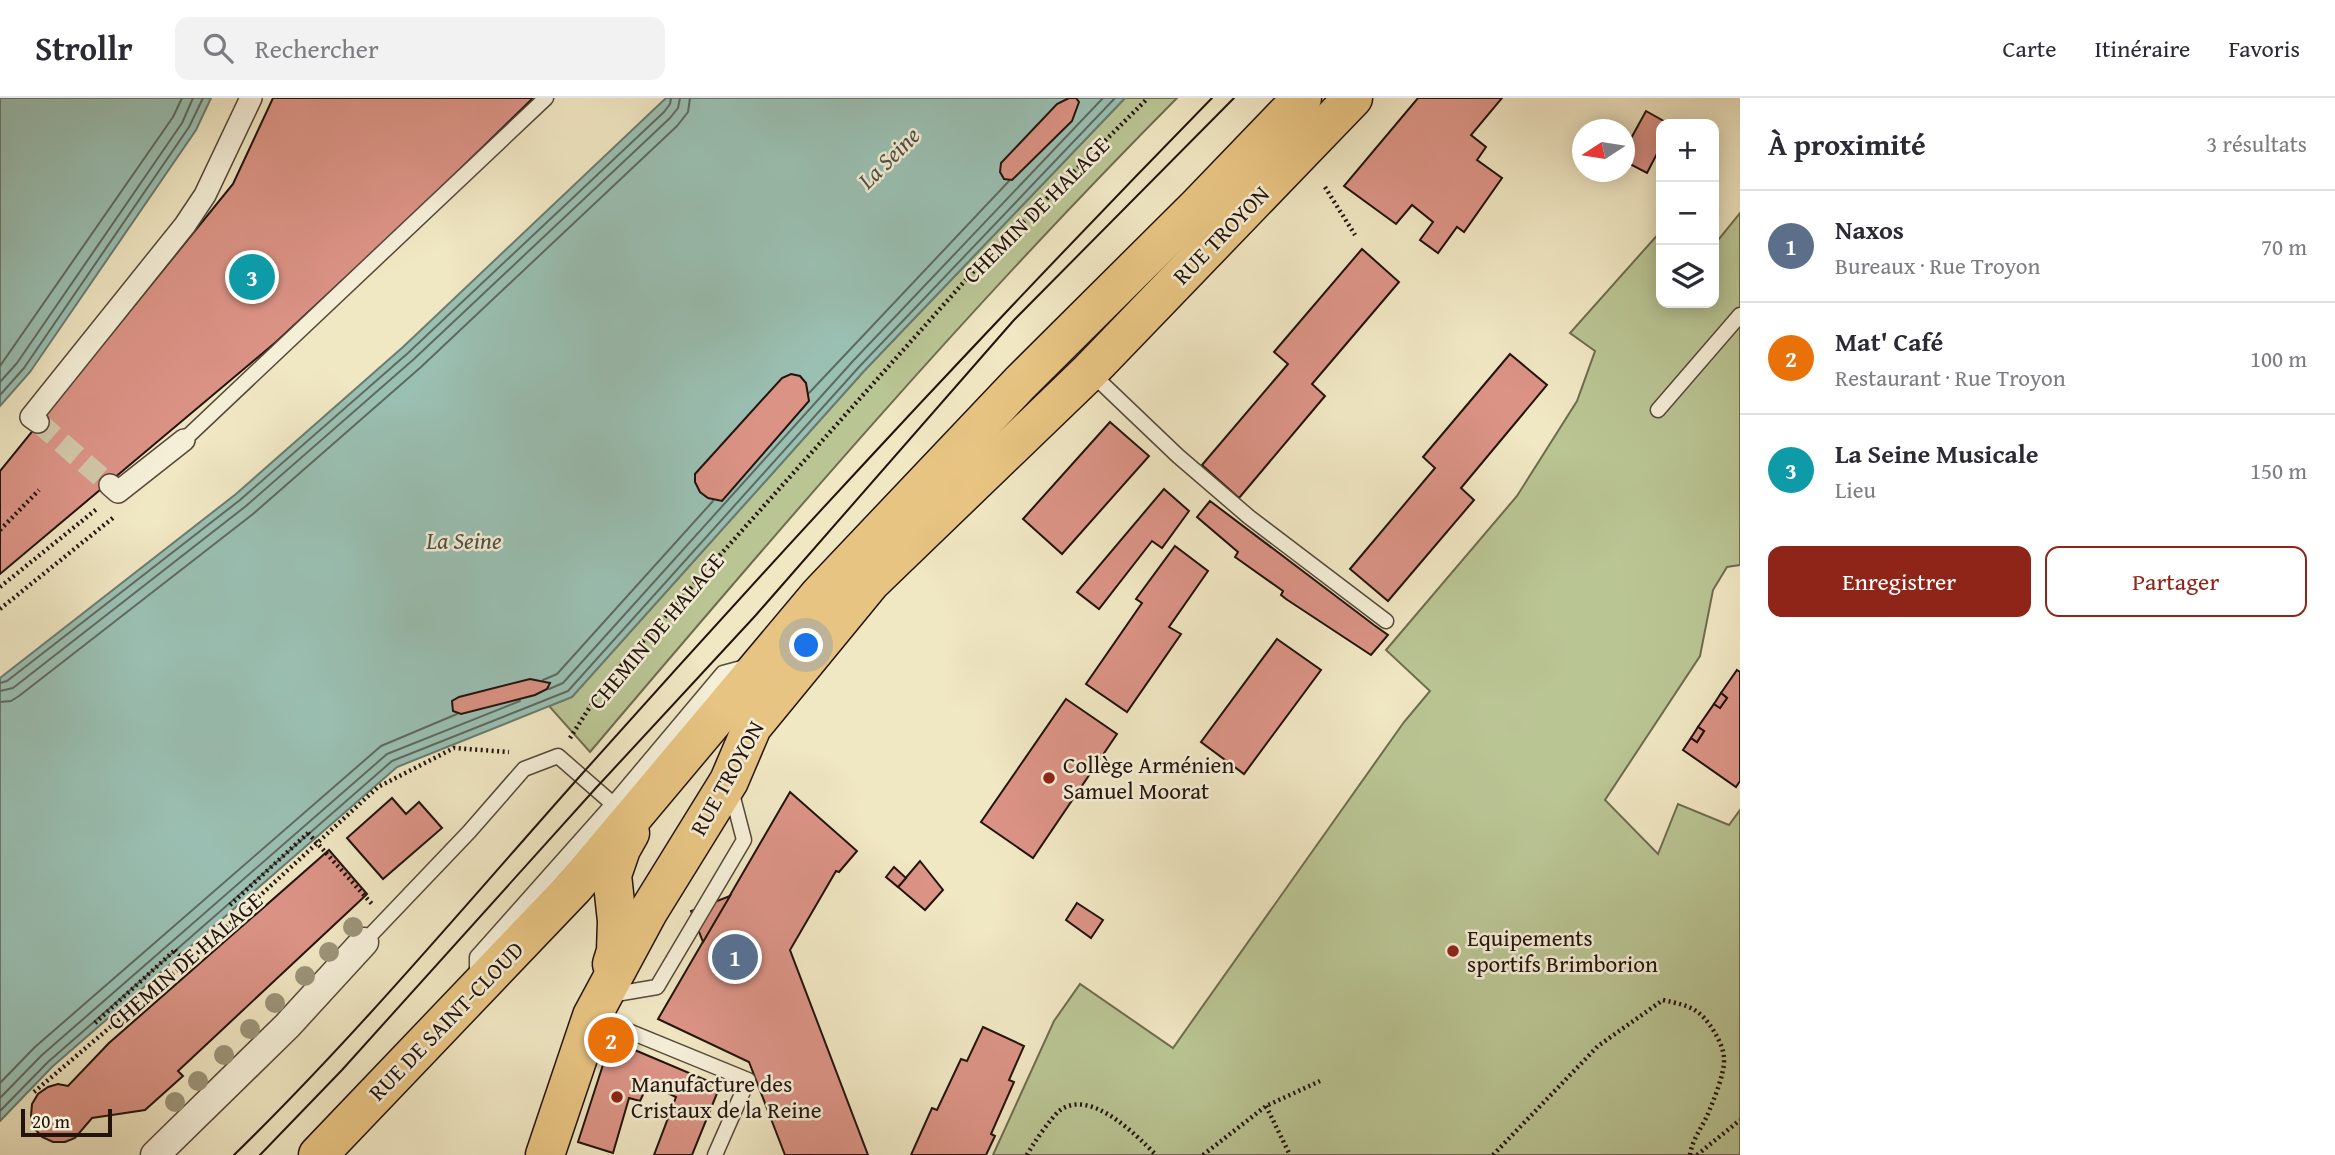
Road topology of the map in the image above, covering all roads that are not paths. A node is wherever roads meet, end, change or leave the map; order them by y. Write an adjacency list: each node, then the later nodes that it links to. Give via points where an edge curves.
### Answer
1 (251, 98): 8 (street, via 205,195 31,417)
2 (546, 98): 9 (lane)
3 (1302, 98): 6 (main road, RUE TROYON, via 1198,206)
4 (1353, 98): 6 (main road, RUE TROYON)
5 (1740, 315): 7 (lane)
6 (1075, 357): 11 (lane, via 1249,517); 12 (main road, RUE TROYON, via 820,594); 19 (main road, RUE TROYON, via 871,582 752,727 729,781 648,912)
7 (1658, 410)
8 (38, 422)
9 (184, 440): 10 (street)
10 (114, 489)
11 (1386, 621)
12 (764, 663): 13 (main road, RUE TROYON); 14 (lane, via 723,673)
13 (655, 792): 15 (main road, RUE TROYON); 16 (main road, via 621,849 612,875)
14 (613, 804): 17 (lane, via 558,756 524,769); 18 (lane, via 477,957)
15 (574, 887): 16 (main road, via 592,883 611,900); 18 (main road, RUE DE SAINT-CLOUD)
16 (617, 921): 19 (main road, via 616,951)
17 (364, 942): 20 (street, via 287,1026)
18 (477, 987): 21 (main road, RUE DE SAINT-CLOUD)
19 (597, 1006): 22 (main road, RUE TROYON); 23 (lane, via 747,1080)
20 (155, 1155)
21 (318, 1155)
22 (545, 1155)
23 (715, 1155)

